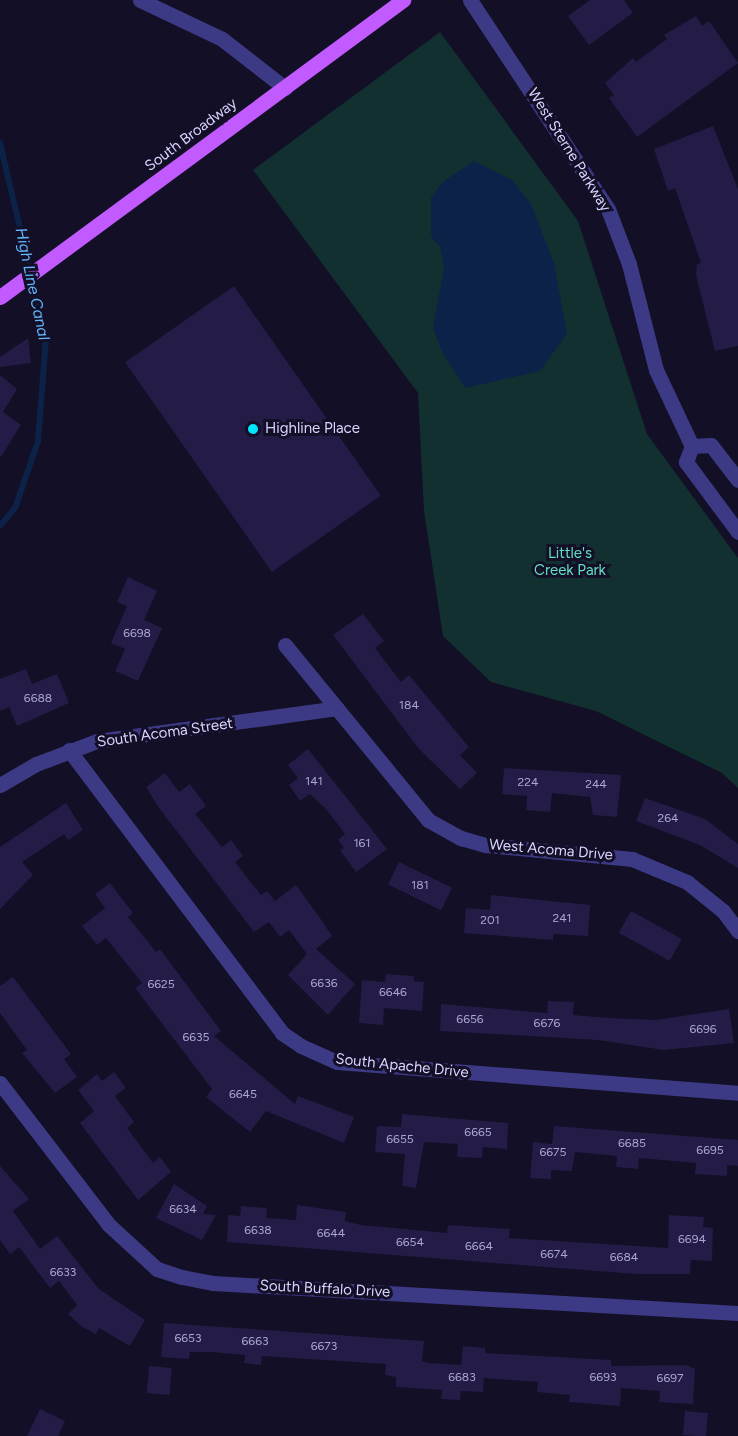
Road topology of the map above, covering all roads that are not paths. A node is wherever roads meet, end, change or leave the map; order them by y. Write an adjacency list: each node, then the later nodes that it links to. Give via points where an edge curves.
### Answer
1 (140, 0): 4 (street, via 222,39)
2 (403, 0): 4 (main road, South Broadway)
3 (470, 0): 6 (street, West Sterne Parkway, via 608,209 628,264 656,370)
4 (285, 88): 5 (main road, South Broadway)
5 (0, 297)
6 (692, 446): 7 (street, via 711,445); 8 (street, West Sterne Parkway, via 686,462)
7 (738, 480)
8 (738, 532)
9 (285, 645): 10 (street, West Acoma Drive)
10 (338, 708): 11 (street, South Acoma Street, via 97,741); 13 (street, West Acoma Drive, via 410,803 461,838 486,845 632,859 687,882 723,911)
11 (69, 750): 12 (street, South Acoma Street); 15 (street, South Apache Drive, via 282,1033 301,1046 337,1062)
12 (0, 785)
13 (738, 931)
14 (0, 1083): 16 (street, South Buffalo Drive, via 109,1225 141,1257 165,1272 213,1283)
15 (738, 1093)
16 (738, 1313)

